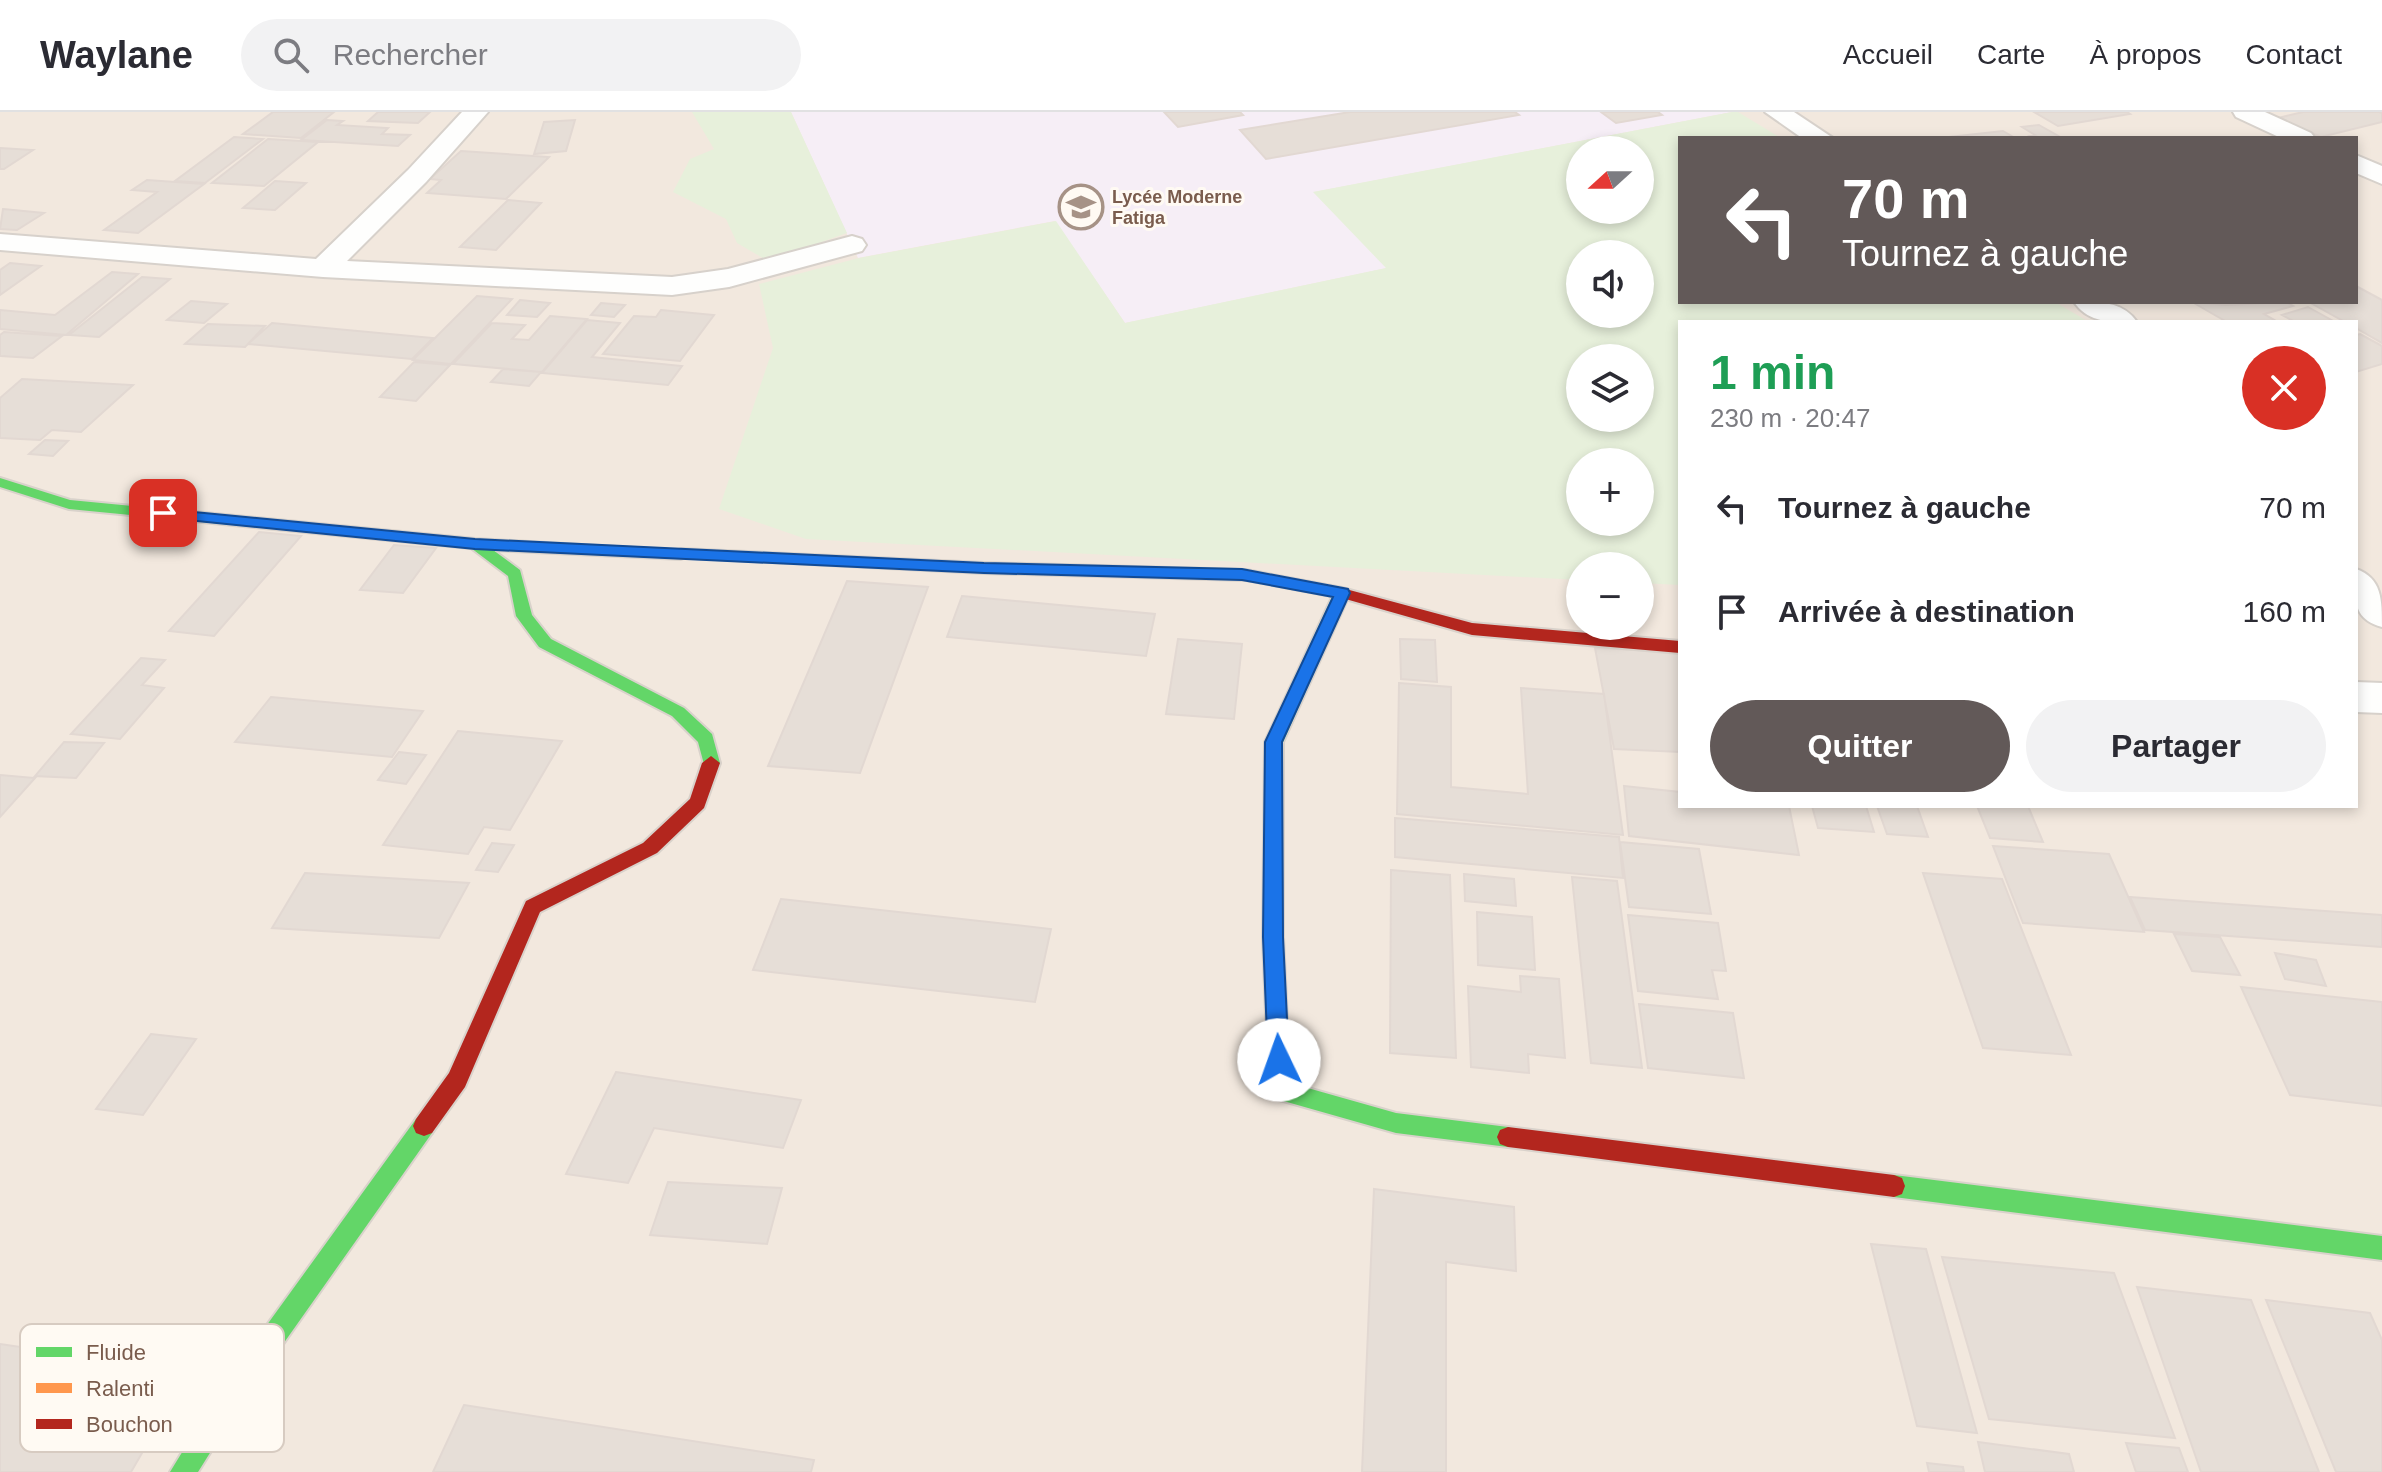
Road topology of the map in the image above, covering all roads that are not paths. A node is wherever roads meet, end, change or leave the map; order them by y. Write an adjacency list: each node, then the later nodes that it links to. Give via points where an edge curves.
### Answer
1 (476, 112): 10 (street)
2 (1777, 112): 4 (street)
3 (2245, 112): 5 (street)
4 (1817, 136)
5 (2298, 136)
6 (2358, 164): 7 (street)
7 (2382, 176)
8 (0, 242): 10 (street)
9 (852, 245): 10 (street, via 729,278 672,286)
10 (323, 268)
11 (2092, 304): 12 (street)
12 (2119, 320)
13 (0, 482): 14 (street, via 69,504)
14 (475, 544): 18 (street, via 1242,574); 24 (street, via 515,574 524,616 545,643 678,712 706,739 712,767 698,803 650,848 533,907 457,1080)
15 (2382, 557): 16 (street)
16 (2358, 579)
17 (2358, 584): 19 (street)
18 (1342, 593): 20 (street, via 1472,629); 23 (street, via 1274,742 1273,937 1280,1090 1396,1123)
19 (2382, 614)
20 (1678, 647)
21 (2358, 697): 22 (street)
22 (2382, 698)
23 (2382, 1248)
24 (282, 1324)
25 (196, 1452): 26 (street)
26 (183, 1472)

